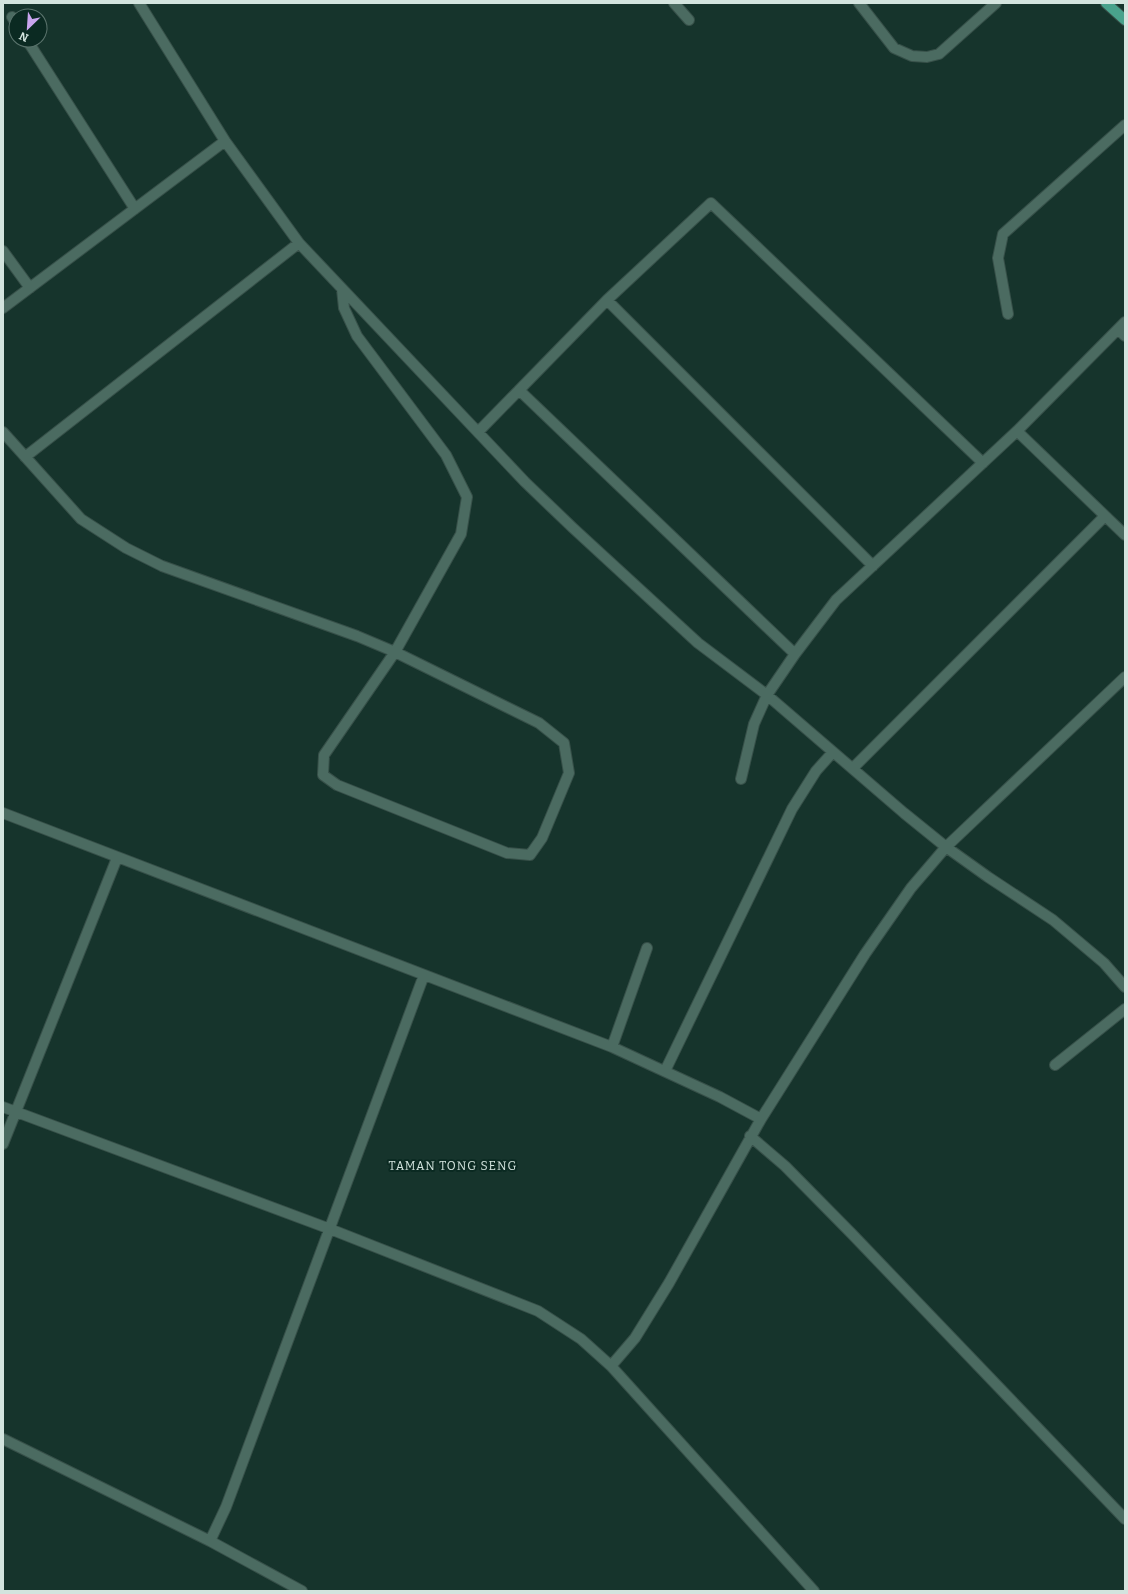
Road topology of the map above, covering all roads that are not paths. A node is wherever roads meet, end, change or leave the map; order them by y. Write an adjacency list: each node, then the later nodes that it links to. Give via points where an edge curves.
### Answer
1 (139, 3): 10 (street)
2 (674, 3): 6 (street)
3 (859, 3): 4 (street, via 894,48 912,56 928,57 939,54)
4 (996, 3)
5 (1106, 3): 7 (main road)
6 (689, 20)
7 (1125, 20)
8 (32, 48): 11 (street)
9 (1125, 125): 18 (street, via 1003,234 998,258)
10 (225, 141): 11 (street); 12 (street)
11 (135, 209): 14 (street)
12 (299, 243): 15 (street); 24 (street)
13 (3, 250): 14 (street)
14 (30, 288): 17 (street)
15 (342, 289): 23 (street); 29 (street, via 344,308 357,336 446,455 467,497 461,534)
16 (607, 300): 20 (street); 25 (street, via 711,203); 28 (street)
17 (3, 308)
18 (1008, 314)
19 (1123, 329): 21 (street)
20 (519, 390): 23 (street); 30 (street)
21 (1017, 431): 25 (street); 26 (street)
22 (3, 432): 24 (street)
23 (478, 432): 32 (street, via 525,482 698,643)
24 (25, 457): 29 (street, via 81,519 126,548 162,566 357,636)
25 (983, 463): 28 (street)
26 (1105, 516): 27 (street); 34 (street)
27 (1125, 535)
28 (873, 566): 30 (street, via 836,600)
29 (394, 652): 29 (street, via 324,755 323,775 337,785 507,854 530,855 542,838 569,773 564,743 539,723)
30 (795, 654): 32 (street)
31 (1125, 677): 37 (street)
32 (767, 695): 33 (street); 35 (street, via 754,724)
33 (833, 752): 34 (street); 45 (street, via 816,771 792,809)
34 (853, 768): 37 (street)
35 (741, 779)
36 (3, 813): 38 (street)
37 (946, 847): 41 (street, via 1053,920 1104,963); 48 (street, via 911,888 865,954)
38 (117, 858): 40 (street); 47 (street)
39 (647, 948): 43 (street)
40 (424, 975): 43 (street); 51 (street)
41 (1125, 988)
42 (1125, 1009): 44 (street)
43 (612, 1047): 45 (street)
44 (1055, 1065)
45 (665, 1071): 48 (street)
46 (3, 1106): 47 (street)
47 (16, 1112): 50 (street); 51 (street)
48 (761, 1119): 49 (street)
49 (750, 1136): 52 (street, via 669,1283 635,1338); 54 (street, via 785,1166 852,1234)
50 (3, 1144)
51 (330, 1229): 52 (street, via 538,1311 581,1339); 55 (street, via 226,1507)
52 (611, 1366): 57 (street)
53 (3, 1439): 55 (street)
54 (1125, 1519)
55 (210, 1541): 56 (street)
56 (297, 1590)
57 (814, 1591)

